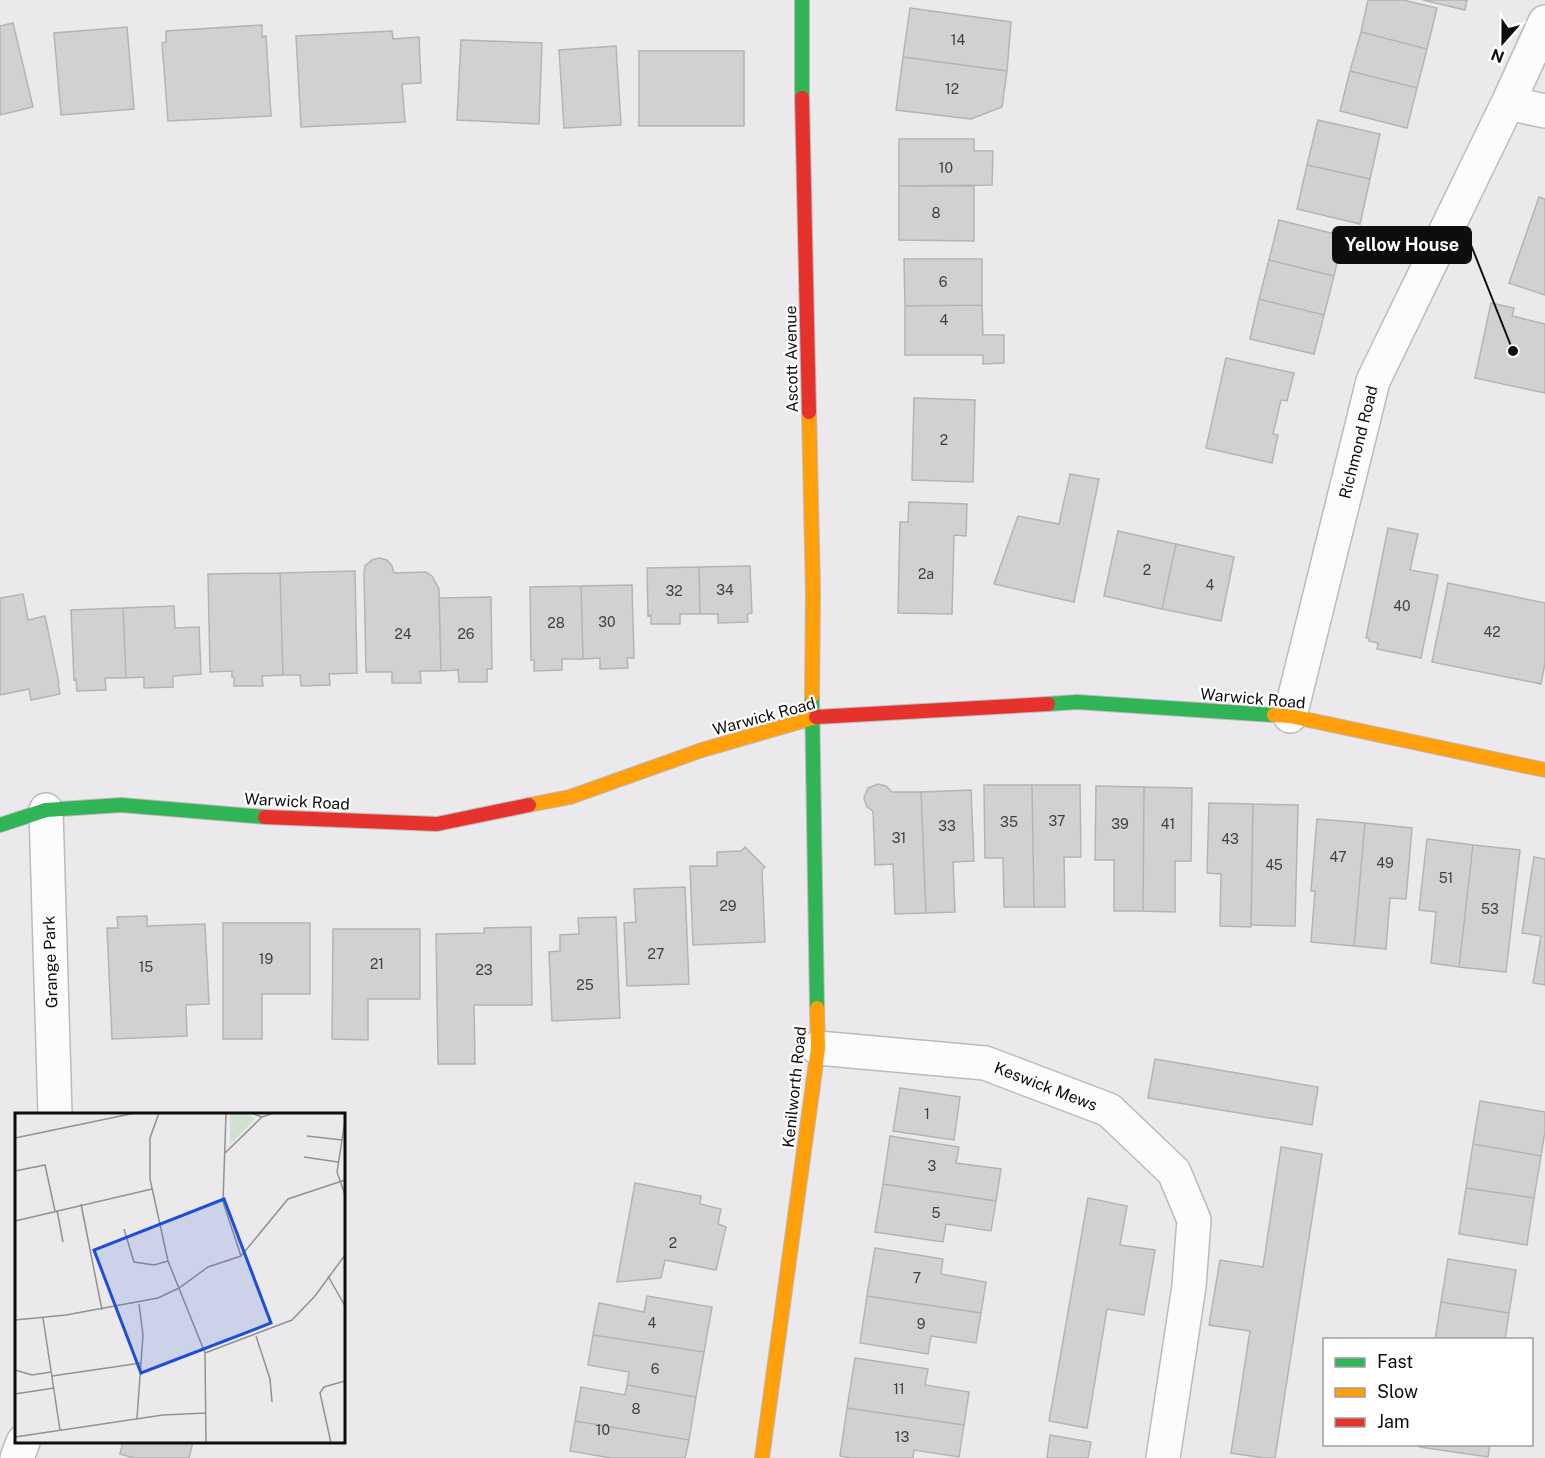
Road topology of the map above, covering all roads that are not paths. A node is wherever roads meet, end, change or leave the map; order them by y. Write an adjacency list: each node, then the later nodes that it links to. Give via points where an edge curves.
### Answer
1 (802, 0): 6 (street, Ascott Avenue)
2 (1545, 22): 3 (street, Richmond Road)
3 (1508, 103): 4 (street); 5 (street, Richmond Road, via 1372,381)
4 (1545, 111)
5 (1290, 716): 6 (street, Warwick Road, via 1077,702); 7 (street, Warwick Road)
6 (812, 717): 8 (street, Warwick Road, via 702,750 570,797 437,824 265,817 121,805); 10 (street, Kenilworth Road)
7 (1545, 770)
8 (46, 810): 9 (street, Warwick Road); 11 (street, Grange Park)
9 (0, 825)
10 (818, 1048): 14 (street, Kenilworth Road); 15 (street, Keswick Mews, via 985,1063 1108,1110 1174,1172 1194,1220 1189,1286)
11 (55, 1113)
12 (23, 1443): 13 (street)
13 (17, 1458)
14 (762, 1458)
15 (1163, 1458)

